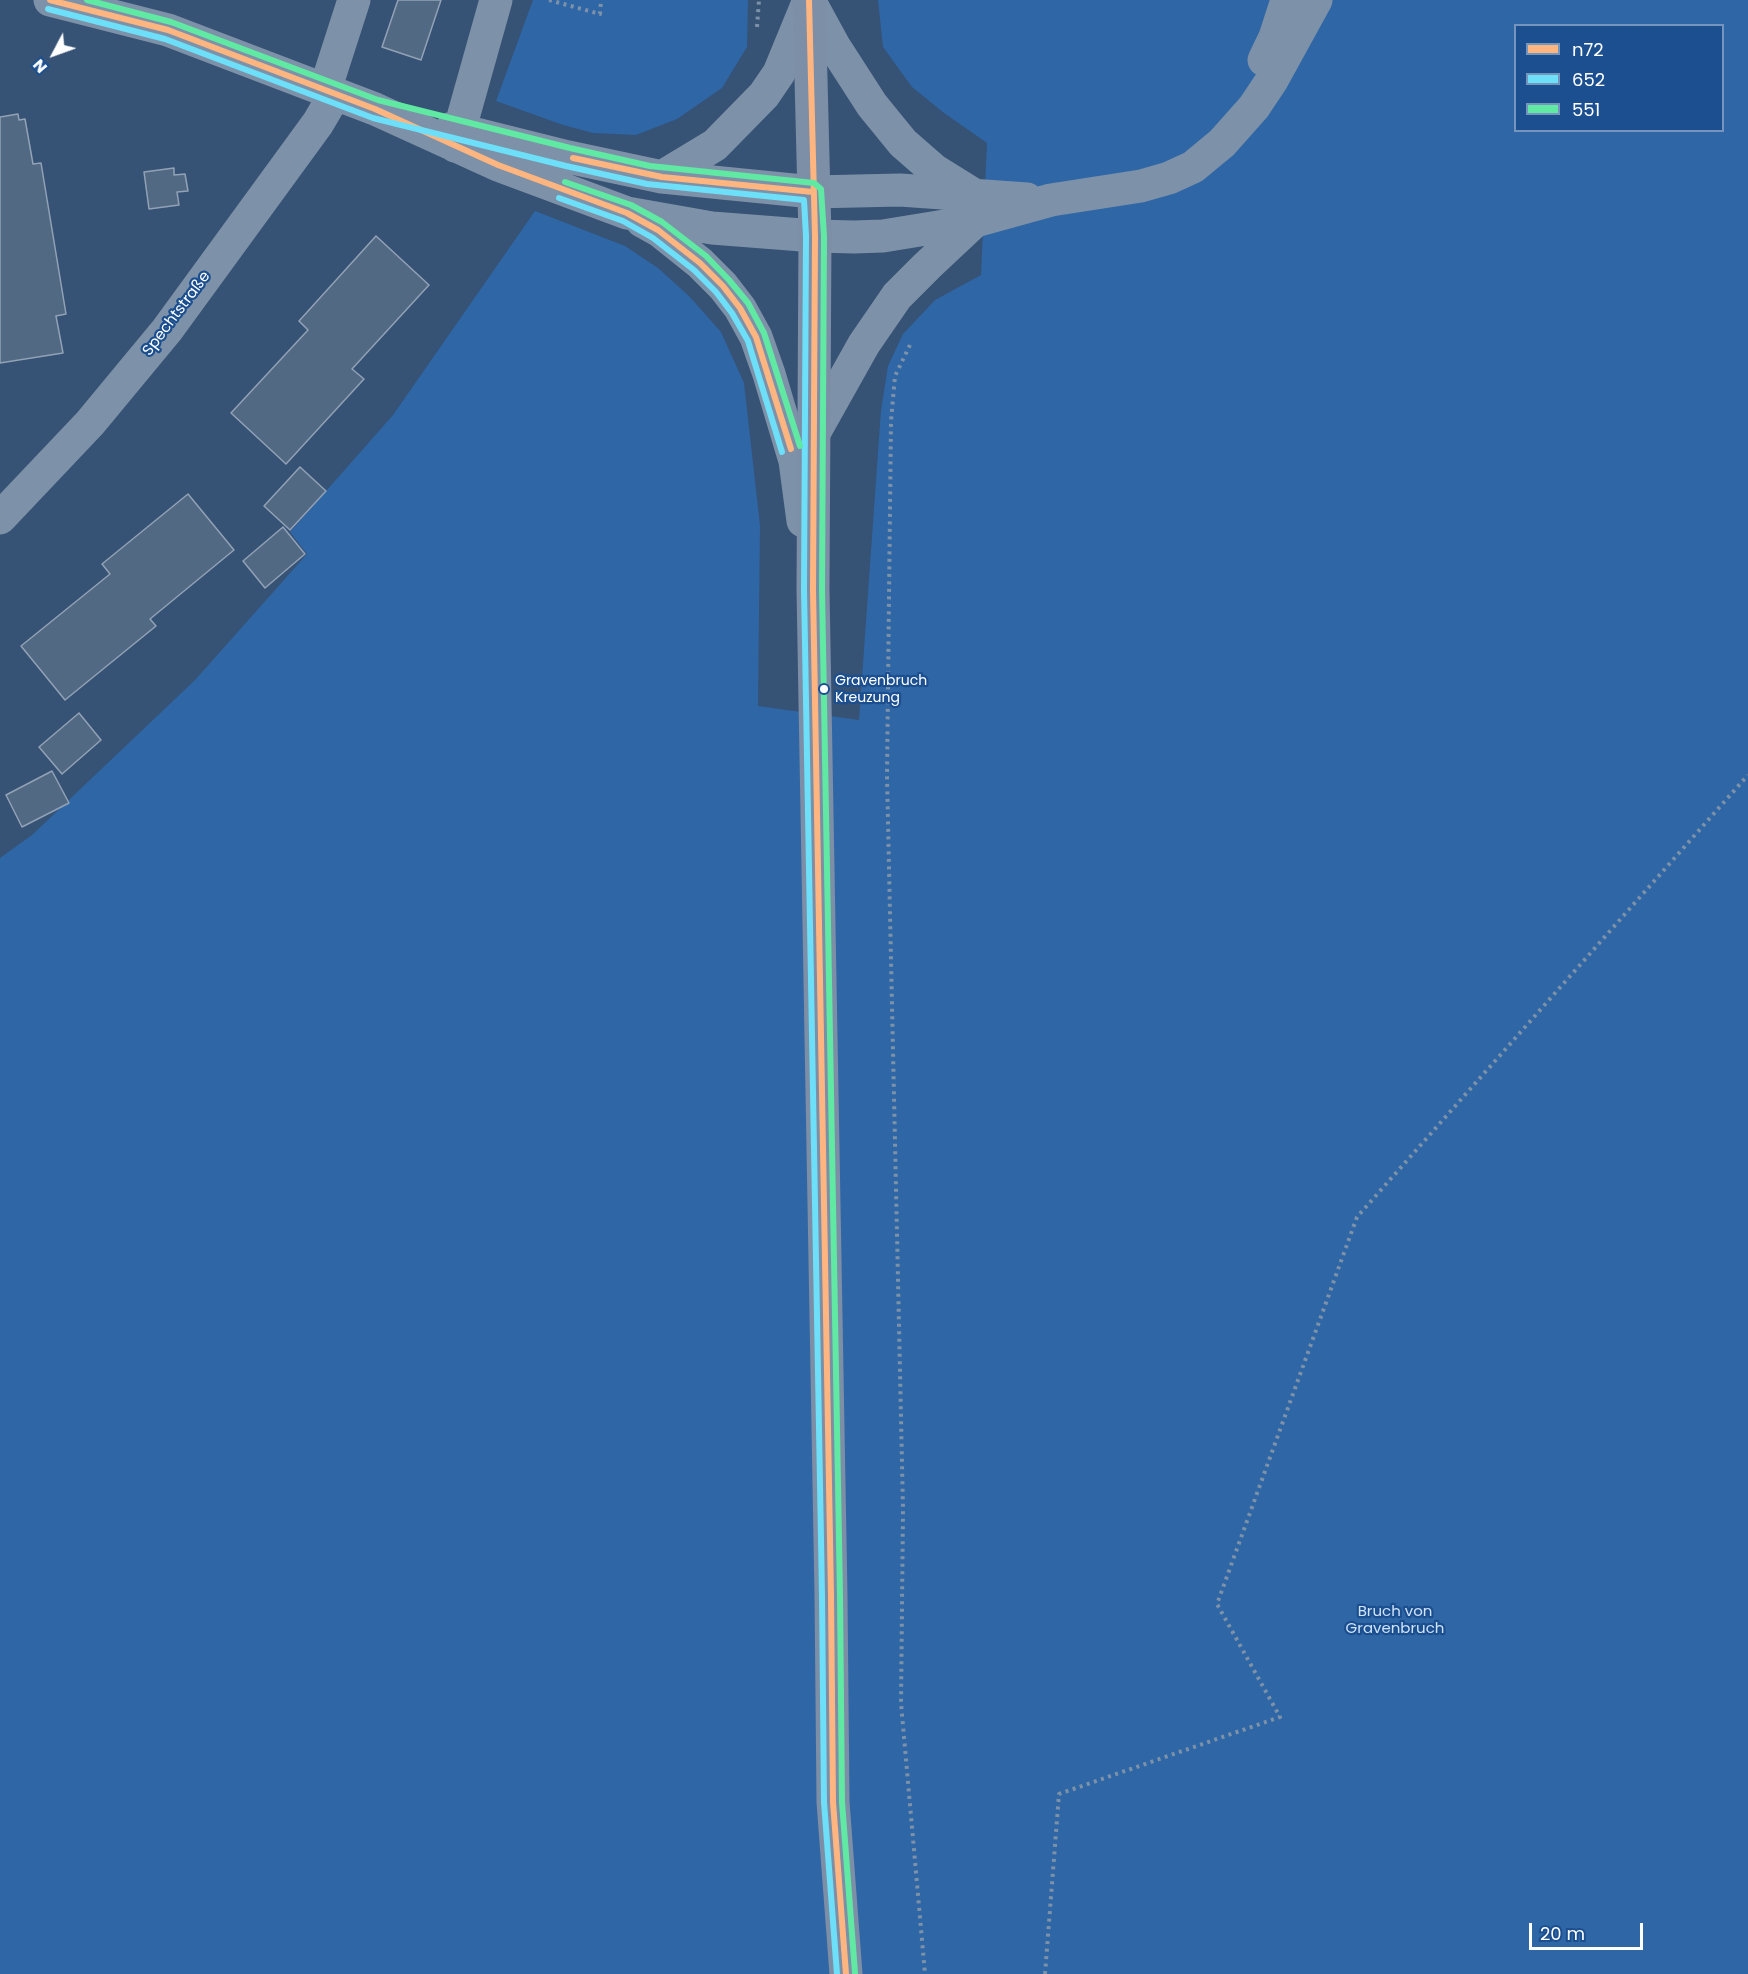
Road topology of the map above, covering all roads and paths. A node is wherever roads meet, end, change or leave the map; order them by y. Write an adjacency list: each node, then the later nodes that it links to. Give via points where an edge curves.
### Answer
1 (50, 0): 10 (street)
2 (156, 0): 10 (street)
3 (354, 0): 11 (street, Spechtstraße)
4 (496, 0): 12 (street)
5 (549, 0): 6 (path, via 600,14)
6 (602, 0)
7 (809, 0): 14 (street, via 779,74 764,95 715,146); 15 (main road); 16 (street, via 872,105 903,143)
8 (1287, 0): 13 (street, via 1275,37)
9 (1316, 0): 13 (street, via 1254,107)
10 (168, 30): 11 (street)
11 (330, 92): 12 (street); 21 (street, Spechtstraße, via 318,123 167,330 90,423)
12 (457, 138): 14 (street); 17 (street, via 528,177)
13 (1215, 150): 16 (street, via 1193,167 1141,186)
14 (662, 177): 15 (street)
15 (813, 192): 16 (street, via 900,190); 18 (main road)
16 (975, 208): 18 (street, via 883,236); 20 (street, via 897,297 864,344)
17 (627, 213): 18 (street, via 712,228); 22 (street, via 658,230 700,263 740,308 756,337 795,461)
18 (815, 236): 20 (main road)
19 (910, 344): 25 (path, via 895,376 891,421 887,776 903,1497 901,1703)
20 (813, 435): 22 (main road)
21 (0, 518)
22 (813, 589): 24 (main road, via 833,1802)
23 (1748, 775): 26 (path, via 1357,1217 1217,1604 1280,1717 1059,1794)
24 (846, 1974)
25 (925, 1974)
26 (1045, 1974)

